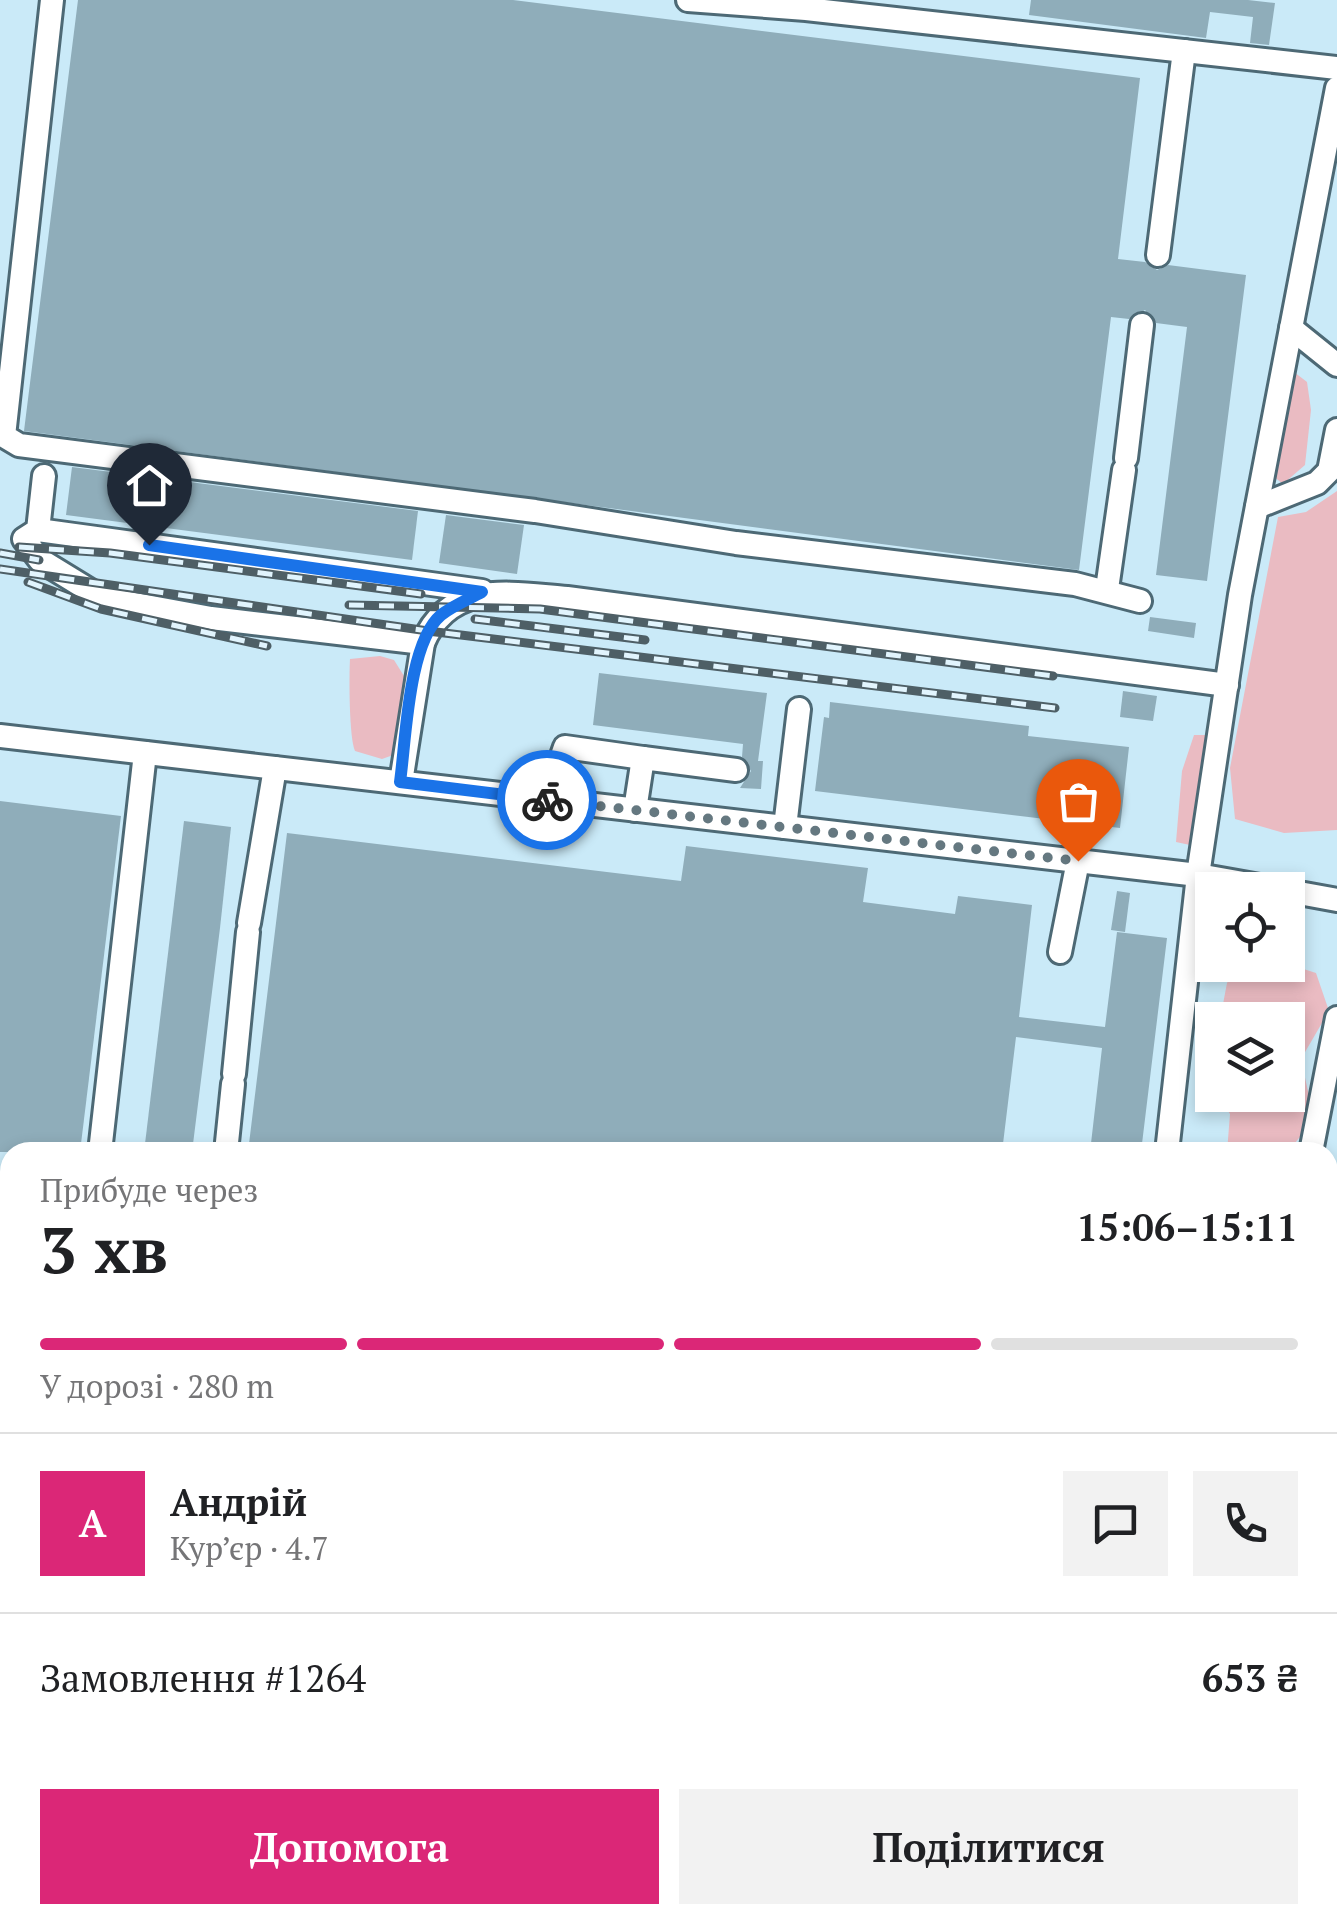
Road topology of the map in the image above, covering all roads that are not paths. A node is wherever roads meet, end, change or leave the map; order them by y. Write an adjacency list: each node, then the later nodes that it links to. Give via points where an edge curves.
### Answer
1 (52, 0): 14 (street, via 4,436 18,445)
2 (688, 0): 3 (street)
3 (1184, 51): 4 (street); 6 (street)
4 (1337, 68)
5 (1337, 88): 8 (street)
6 (1158, 255)
7 (1142, 325): 14 (street)
8 (1291, 328): 9 (street); 12 (street)
9 (1337, 365)
10 (1337, 430): 12 (street, via 1329,471)
11 (44, 476): 13 (street)
12 (1257, 507): 18 (street)
13 (38, 530): 15 (street); 17 (street, via 24,539 40,560 102,598 211,618)
14 (1107, 590): 16 (street)
15 (482, 592): 17 (street, via 441,615); 18 (street)
16 (1140, 601)
17 (424, 642): 25 (street)
18 (1227, 686): 30 (street)
19 (799, 709): 28 (street)
20 (0, 736): 21 (street)
21 (145, 753): 23 (street); 37 (street)
22 (643, 758): 24 (street); 26 (street, via 565,747); 27 (street)
23 (275, 768): 25 (street); 38 (street, via 248,928)
24 (736, 770)
25 (400, 782): 26 (street)
26 (546, 800): 27 (street)
27 (636, 810): 28 (street)
28 (785, 827): 29 (street)
29 (1078, 861): 31 (street); 35 (street)
30 (1198, 872)
31 (1195, 875)
32 (1305, 894): 33 (street)
33 (1337, 900)
34 (1195, 902): 39 (street)
35 (1060, 952)
36 (1337, 1018): 40 (street)
37 (101, 1142)
38 (227, 1142)
39 (1168, 1142)
40 (1312, 1142)

